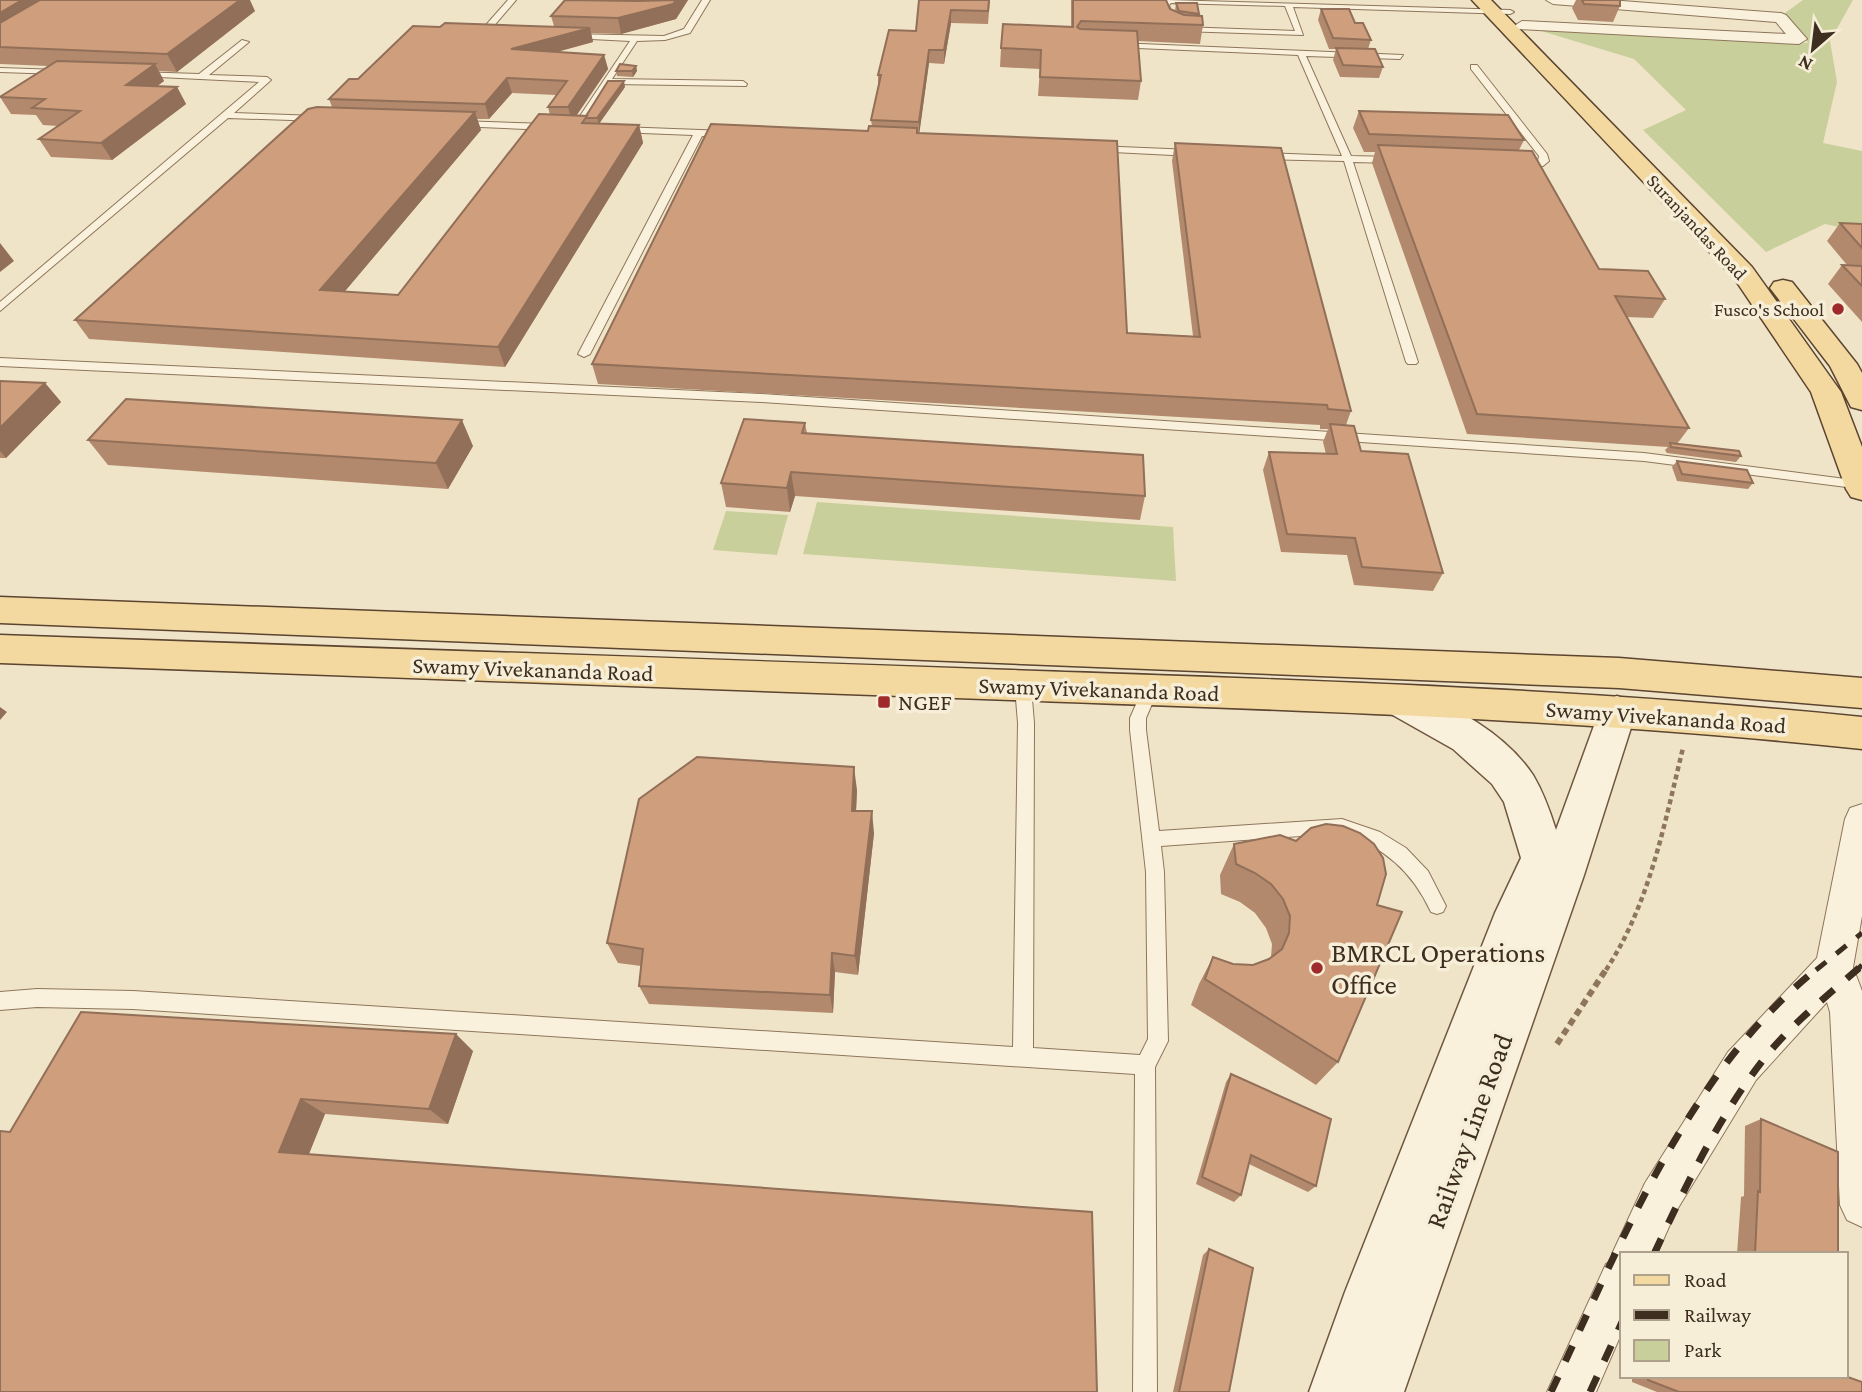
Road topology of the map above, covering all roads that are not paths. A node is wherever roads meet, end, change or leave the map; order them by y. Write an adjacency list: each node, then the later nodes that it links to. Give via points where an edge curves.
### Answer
1 (512, 0): 8 (lane, via 488,28)
2 (706, 0): 10 (lane, via 687,31)
3 (1368, 0): 6 (lane)
4 (1553, 0): 7 (street, via 1781,18 1799,39)
5 (1288, 4): 5 (lane, via 1169,1 1165,5 1172,24 1181,29 1300,33); 6 (lane)
6 (1373, 8): 7 (lane)
7 (1501, 10): 40 (main road, Suranjandas Road, via 1696,194 1770,271 1843,364); 41 (main road, Suranjandas Road, via 1743,273 1826,391)
8 (520, 33)
9 (558, 36): 10 (lane)
10 (635, 40): 20 (lane)
11 (245, 42): 19 (lane)
12 (1109, 44): 13 (lane)
13 (1301, 53): 14 (lane); 33 (lane)
14 (1400, 57)
15 (1474, 67): 35 (lane, via 1544,156 1540,164)
16 (0, 70): 17 (lane)
17 (67, 72)
18 (135, 74): 19 (lane)
19 (202, 76): 22 (lane, via 267,79)
20 (605, 83): 21 (lane); 25 (lane)
21 (743, 84)
22 (226, 115): 23 (lane); 36 (lane)
23 (324, 119)
24 (450, 124): 25 (lane)
25 (576, 128): 26 (lane)
26 (589, 129)
27 (615, 130): 28 (lane)
28 (699, 133): 29 (lane); 37 (lane)
29 (741, 135)
30 (1084, 149): 31 (lane)
31 (1208, 153)
32 (1250, 155): 33 (lane)
33 (1348, 159): 34 (lane); 39 (lane)
34 (1403, 161)
35 (1513, 165)
36 (0, 308)
37 (584, 354)
38 (0, 362): 41 (lane, via 816,402 1644,457)
39 (1412, 362)
40 (1862, 401)
41 (1862, 487)
42 (0, 610): 46 (main road, Swamy Vivekananda Road, via 1619,673)
43 (0, 649): 44 (main road, Swamy Vivekananda Road)
44 (1023, 687): 45 (main road, Swamy Vivekananda Road); 56 (lane)
45 (1150, 690): 47 (main road, Swamy Vivekananda Road); 51 (lane, via 1138,730)
46 (1862, 693)
47 (1405, 702): 48 (main road, Swamy Vivekananda Road); 63 (main road, via 1486,752 1518,787 1543,858 1517,913)
48 (1617, 712): 49 (main road, Swamy Vivekananda Road); 64 (main road, Railway Line Road)
49 (1862, 733)
50 (1862, 819): 53 (street)
51 (1151, 839): 52 (lane, via 1342,825 1367,832 1399,850 1429,884); 57 (lane, via 1158,1041)
52 (1437, 906)
53 (1834, 967): 55 (street); 59 (street, via 1742,1066 1660,1198)
54 (0, 1002): 56 (lane, via 133,1000)
55 (1857, 1037): 58 (street)
56 (1023, 1055): 57 (lane)
57 (1145, 1065): 62 (lane)
58 (1862, 1205)
59 (1635, 1252)
60 (1620, 1285): 61 (street)
61 (1574, 1391)
62 (1145, 1392)
63 (1338, 1392)
64 (1375, 1392)

